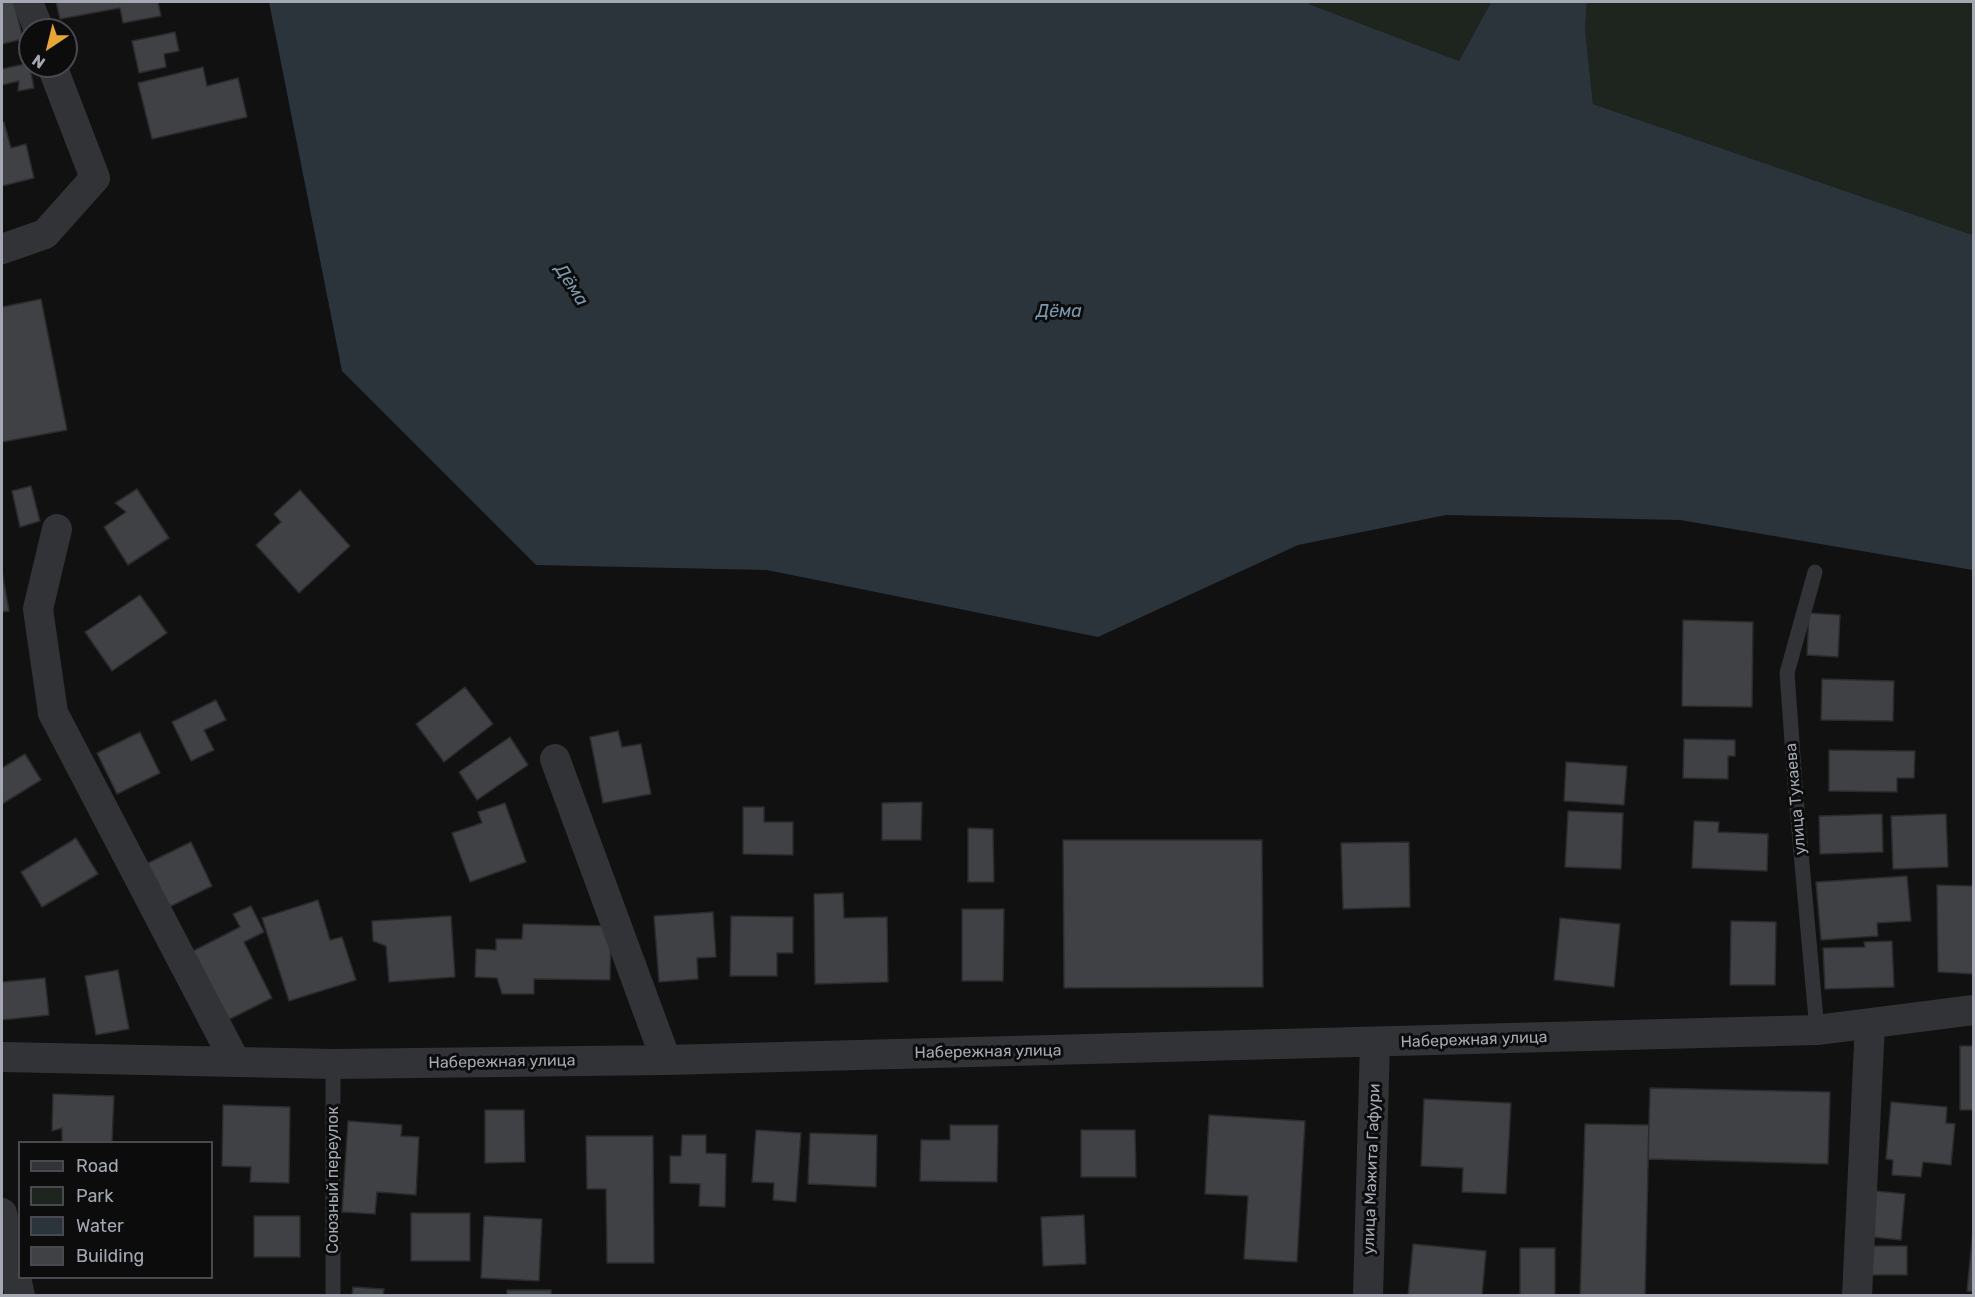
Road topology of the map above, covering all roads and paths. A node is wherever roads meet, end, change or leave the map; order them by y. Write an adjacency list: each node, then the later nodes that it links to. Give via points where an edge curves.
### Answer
1 (28, 2): 2 (street)
2 (34, 18)
3 (57, 78): 4 (street, via 95,178 45,234)
4 (2, 249)
5 (57, 529): 14 (street, via 38,609 53,713)
6 (1815, 572): 10 (lane, улица Тукаева, via 1787,674)
7 (555, 759): 13 (street)
8 (1974, 1010): 9 (street, Набережная улица)
9 (1870, 1023): 10 (street, Набережная улица); 20 (street)
10 (1817, 1030): 11 (street, Набережная улица)
11 (1376, 1042): 13 (street, Набережная улица); 19 (street, улица Мажита Гафури)
12 (2, 1057): 14 (street, Набережная улица)
13 (666, 1060): 15 (street, Набережная улица)
14 (236, 1061): 15 (street, Набережная улица)
15 (333, 1064): 18 (lane, Союзный переулок)
16 (2, 1213): 17 (street)
17 (20, 1296)
18 (333, 1296)
19 (1368, 1296)
20 (1857, 1296)

